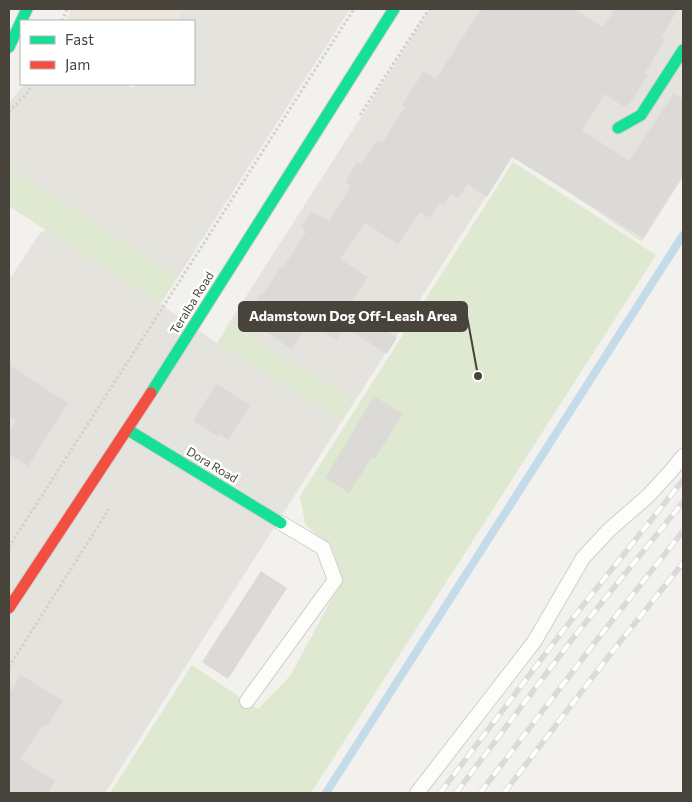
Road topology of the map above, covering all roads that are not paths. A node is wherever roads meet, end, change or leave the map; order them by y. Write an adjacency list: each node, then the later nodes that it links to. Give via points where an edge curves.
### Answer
1 (394, 9): 6 (street, Teralba Road)
2 (20, 24): 3 (street)
3 (9, 47)
4 (683, 50): 5 (street, via 641,115)
5 (618, 128)
6 (128, 430): 8 (street, Dora Road); 9 (street, Teralba Road)
7 (683, 456): 11 (lane, via 648,496 583,558 534,642)
8 (281, 523): 10 (lane, via 322,548 335,580)
9 (9, 608)
10 (247, 701)
11 (417, 793)

